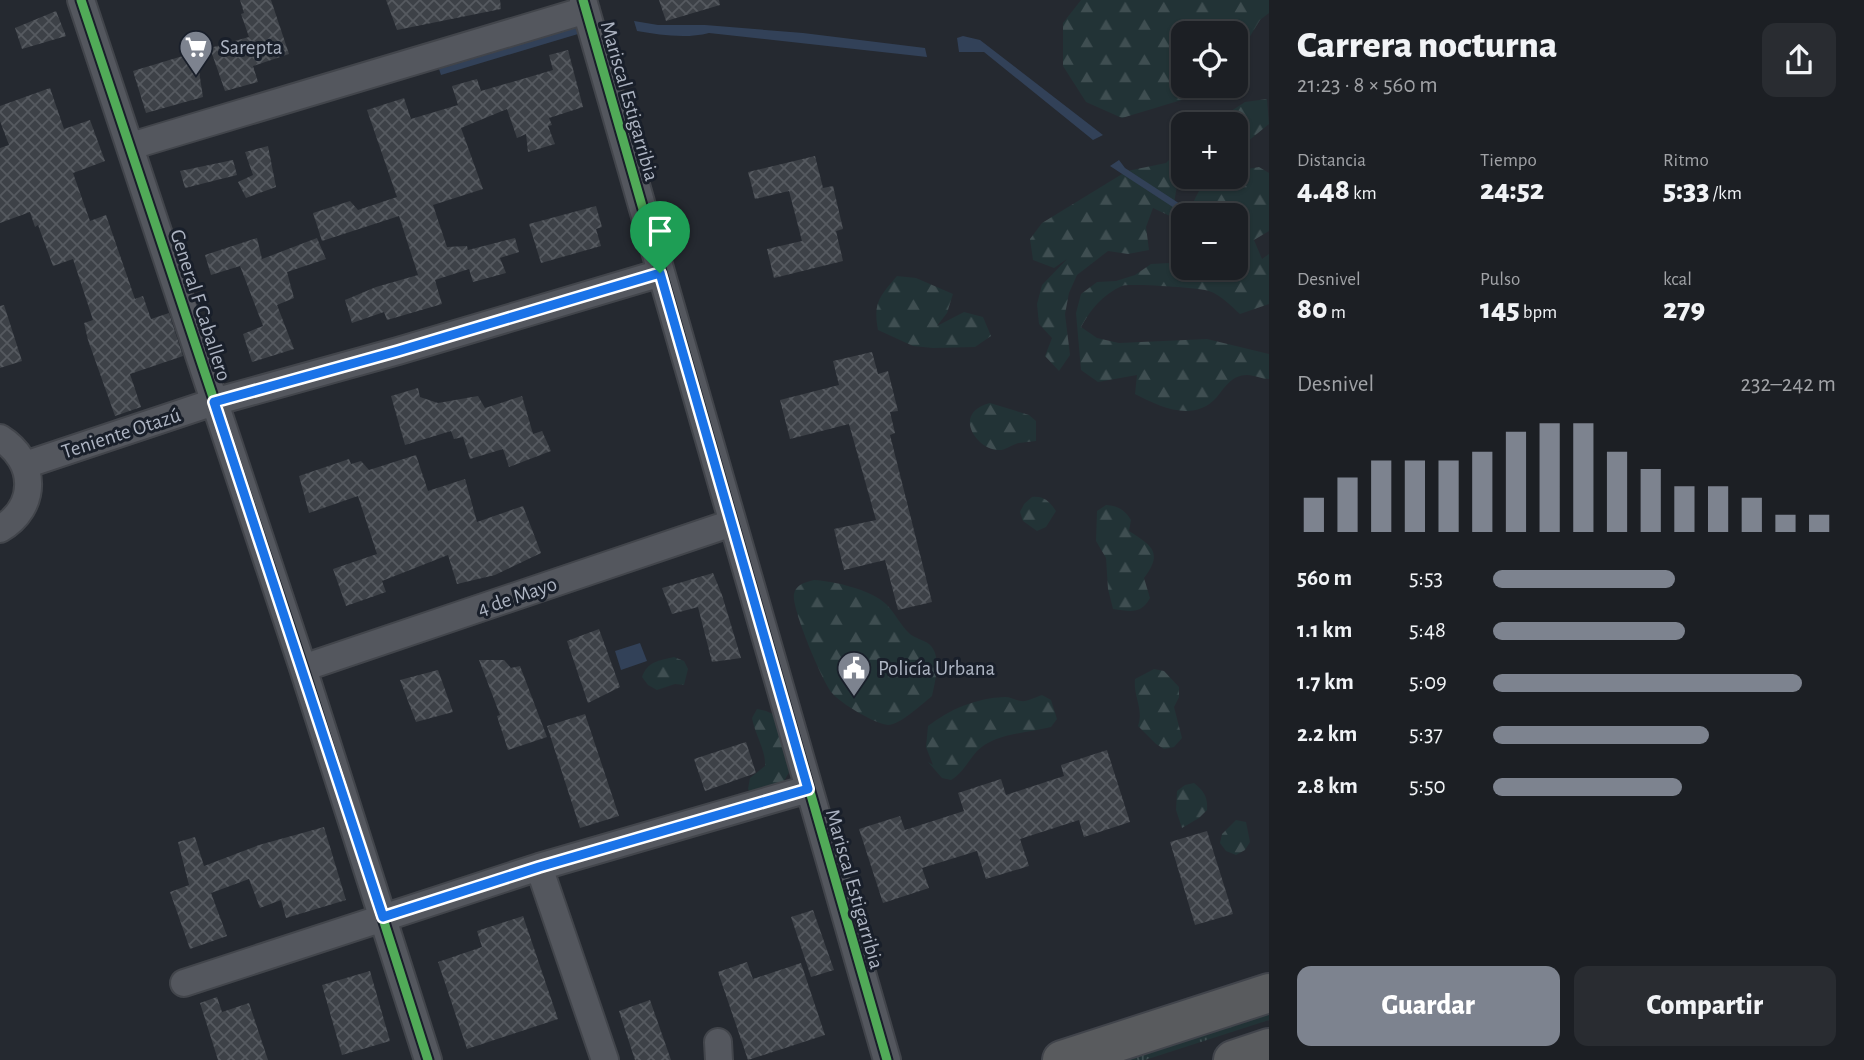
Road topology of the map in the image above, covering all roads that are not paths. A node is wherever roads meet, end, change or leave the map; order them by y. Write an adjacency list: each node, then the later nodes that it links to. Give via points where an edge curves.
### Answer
1 (81, 0): 3 (street, General F Caballero)
2 (584, 5): 3 (street); 4 (street, Mariscal Estigarribia)
3 (131, 146): 5 (street, General F Caballero)
4 (660, 273): 5 (street, Teniente Otazú); 8 (street, Mariscal Estigarribia)
5 (214, 402): 7 (street, Teniente Otazú); 10 (street, General F Caballero)
6 (0, 438): 7 (street, via 19,453)
7 (25, 465): 9 (street, via 24,504 18,516)
8 (732, 523): 10 (street, 4 de Mayo); 11 (street, Mariscal Estigarribia)
9 (0, 529)
10 (303, 668): 13 (street, General F Caballero)
11 (808, 789): 12 (street); 19 (street, Mariscal Estigarribia)
12 (539, 867): 13 (street); 18 (street)
13 (383, 917): 14 (street); 17 (street, General F Caballero)
14 (184, 983)
15 (1269, 993): 20 (highway)
16 (1269, 1048): 21 (highway)
17 (428, 1060)
18 (605, 1060)
19 (887, 1060)
20 (1062, 1060)
21 (1233, 1060)

